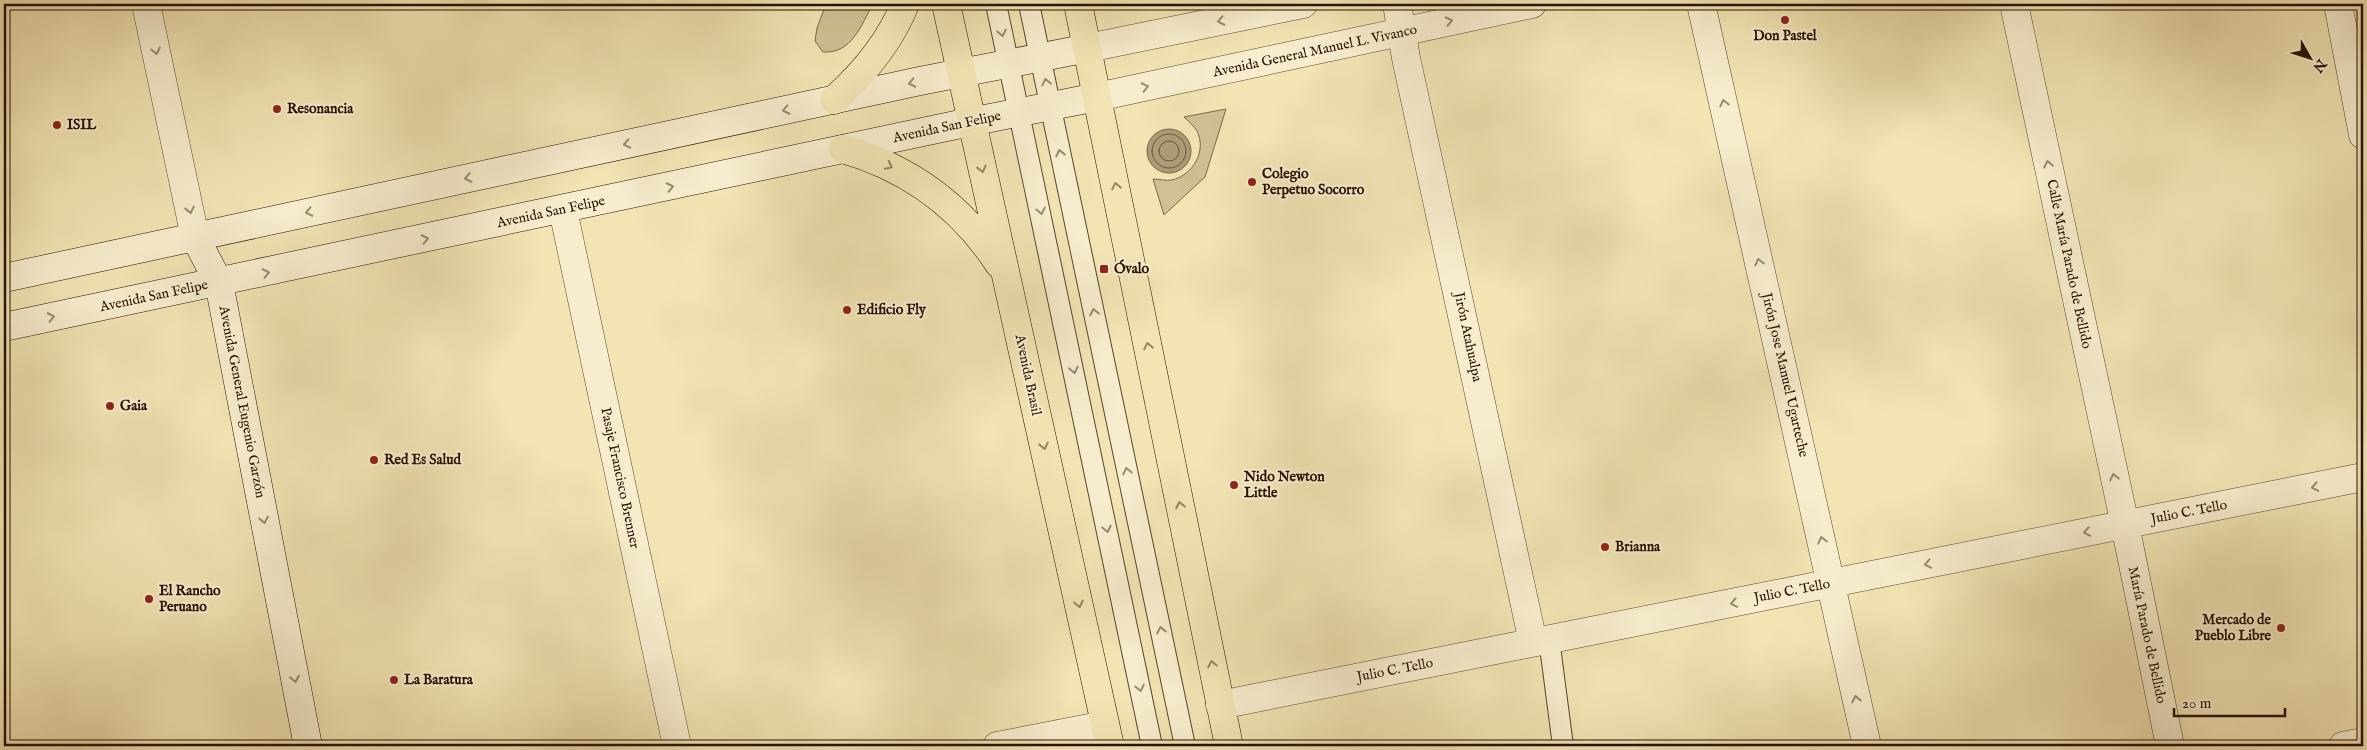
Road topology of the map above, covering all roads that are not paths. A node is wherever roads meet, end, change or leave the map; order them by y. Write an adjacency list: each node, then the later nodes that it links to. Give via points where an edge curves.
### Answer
1 (146, 4): 26 (street, Avenida General Eugenio Garzón, one-way to 26)
2 (905, 4): 19 (main road, via 886,41)
3 (946, 4): 17 (main road, Avenida Brasil)
4 (996, 4): 16 (lane, one-way to 16)
5 (1029, 4): 15 (lane)
6 (1078, 4): 14 (main road)
7 (1303, 4): 14 (street, one-way to 14)
8 (1397, 4): 13 (street, Jirón Atahualpa)
9 (1532, 4): 13 (street, Avenida General Manuel L. Vivanco, one-way to 9)
10 (1702, 4): 33 (street, Jirón Jose Manuel Ugarteche, one-way to 10)
11 (2014, 4): 32 (street, Calle María Parado de Bellido, one-way to 11)
12 (2338, 4): 23 (street)
13 (1402, 32): 18 (street, Avenida General Manuel L. Vivanco, one-way to 13); 34 (street, Jirón Atahualpa)
14 (1088, 48): 15 (street); 18 (main road)
15 (1041, 58): 16 (street); 20 (lane, one-way to 15)
16 (1009, 63): 17 (street); 21 (lane)
17 (960, 73): 19 (street, one-way to 19); 22 (main road, Avenida Brasil)
18 (1098, 97): 20 (street, Avenida San Felipe); 35 (main road, one-way to 18)
19 (834, 100): 26 (street, one-way to 26)
20 (1051, 106): 21 (street, Avenida San Felipe); 42 (lane, one-way to 20)
21 (1020, 112): 22 (street, Avenida San Felipe); 41 (lane, one-way to 41)
22 (970, 122): 24 (street, Avenida San Felipe); 28 (main road, Avenida Brasil, one-way to 28)
23 (2363, 135)
24 (843, 149): 25 (street, Avenida San Felipe, one-way to 24); 28 (main road, one-way to 28, via 886,164 940,198 978,234)
25 (563, 210): 29 (street, Avenida San Felipe, one-way to 25); 39 (street, Pasaje Francisco Brenner)
26 (195, 236): 27 (street); 29 (street, Avenida General Eugenio Garzón)
27 (4, 278)
28 (1007, 278): 36 (main road, Avenida Brasil, one-way to 36)
29 (219, 283): 30 (street, Avenida San Felipe, one-way to 29); 38 (street, Avenida General Eugenio Garzón, one-way to 38)
30 (4, 327)
31 (2363, 477): 32 (street, Julio C. Tello, one-way to 32)
32 (2125, 525): 33 (street, Julio C. Tello, one-way to 33); 46 (street, María Parado de Bellido)
33 (1832, 583): 34 (street, Julio C. Tello, one-way to 34); 45 (street, Jirón Jose Manuel Ugarteche, one-way to 33)
34 (1541, 641): 35 (street, Julio C. Tello); 44 (lane)
35 (1220, 705): 43 (main road)
36 (1108, 736): 40 (street)
37 (2363, 742): 47 (street)
38 (308, 746)
39 (677, 746)
40 (997, 746)
41 (1152, 746)
42 (1185, 746)
43 (1229, 746)
44 (1563, 746)
45 (1867, 746)
46 (2170, 746)
47 (2343, 746)

